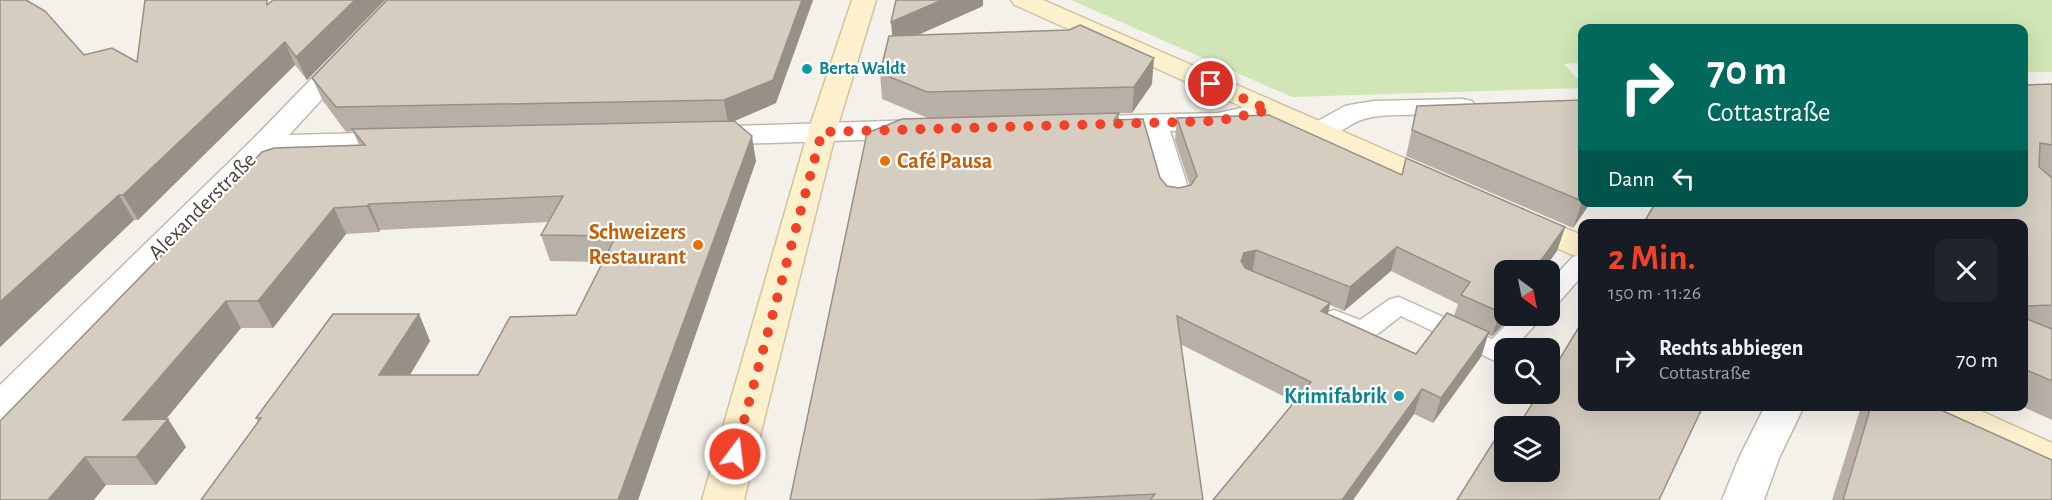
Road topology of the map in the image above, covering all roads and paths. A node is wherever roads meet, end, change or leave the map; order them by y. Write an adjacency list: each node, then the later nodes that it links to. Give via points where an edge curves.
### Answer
1 (401, 0): 13 (street, Alexanderstraße)
2 (864, 0): 9 (street)
3 (1023, 0): 5 (street)
4 (1490, 106): 10 (street, via 1374,109 1355,112)
5 (1269, 110): 6 (street, via 1218,121); 10 (street)
6 (1153, 123): 7 (street); 14 (street)
7 (1070, 125)
8 (939, 129): 9 (street)
9 (822, 132): 11 (street); 24 (street)
10 (1319, 132): 15 (street)
11 (679, 136)
12 (429, 141): 13 (street)
13 (264, 144): 20 (street, Alexanderstraße)
14 (1176, 200)
15 (1578, 245)
16 (1578, 266): 17 (lane)
17 (1560, 285)
18 (1312, 310): 19 (lane, via 1363,331 1399,305 1495,352)
19 (1520, 326)
20 (0, 408)
21 (1782, 411): 25 (street)
22 (1943, 411): 23 (street)
23 (2052, 460)
24 (723, 500)
25 (1743, 500)

